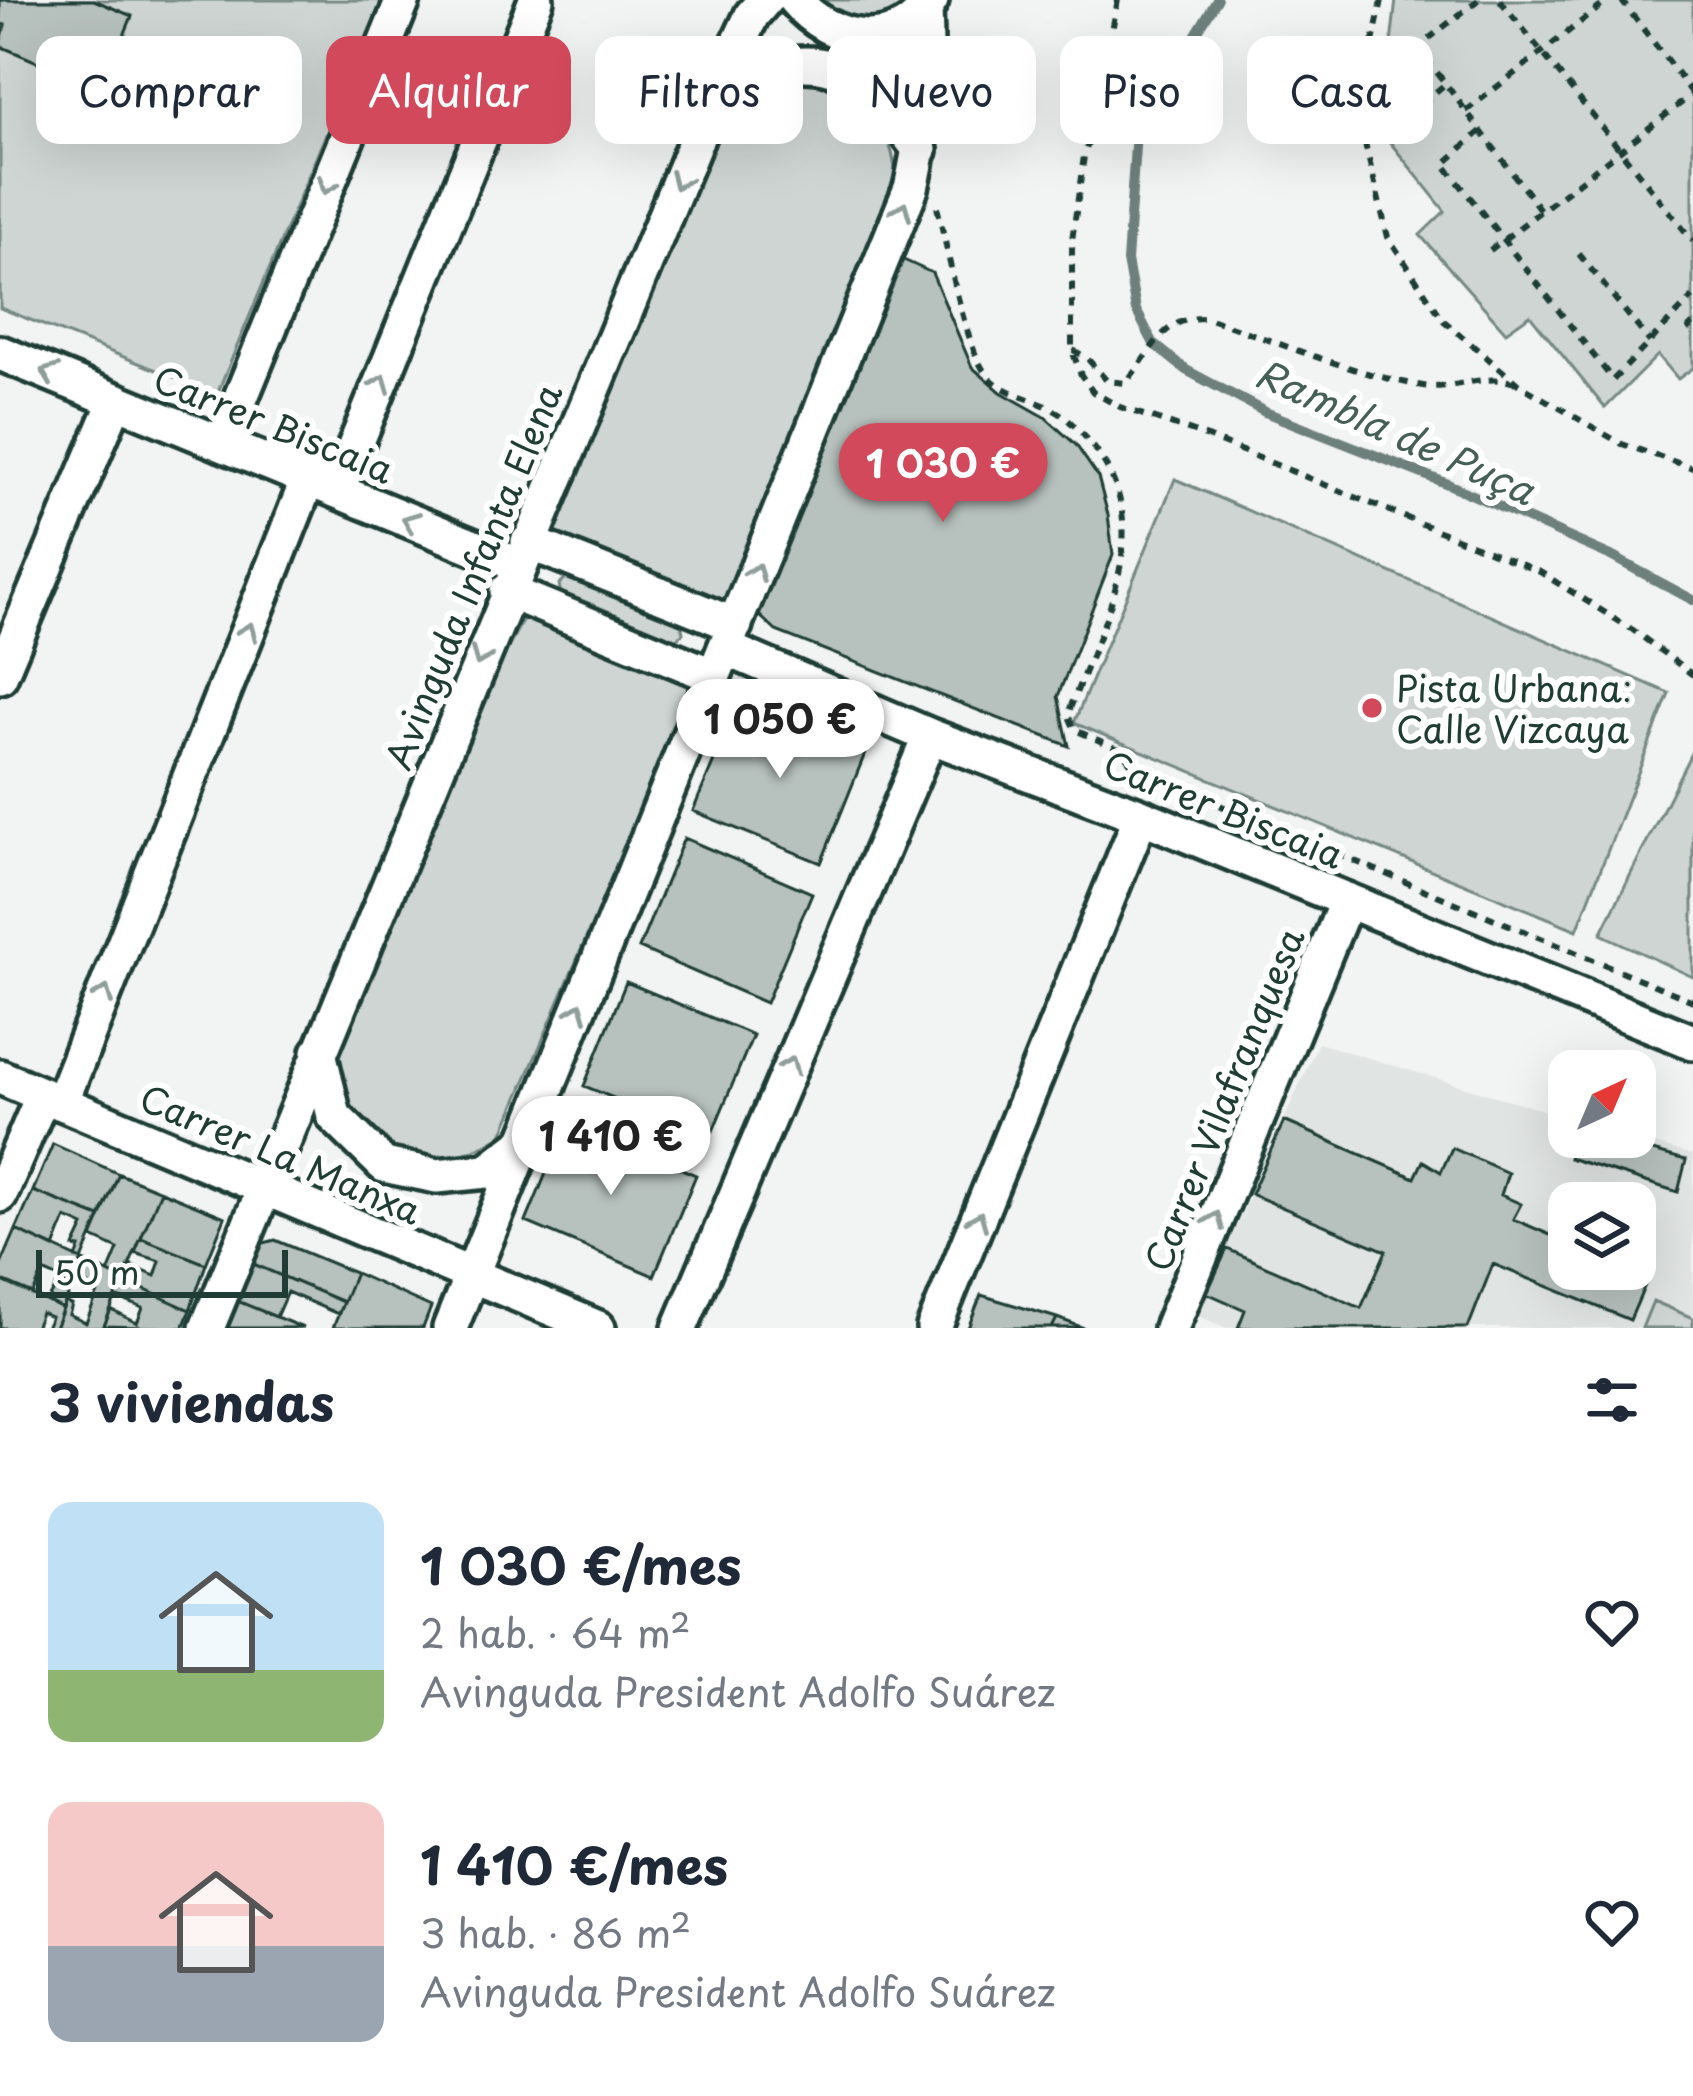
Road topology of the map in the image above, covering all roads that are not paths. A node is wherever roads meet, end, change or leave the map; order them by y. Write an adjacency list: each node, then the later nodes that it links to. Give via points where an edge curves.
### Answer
1 (403, 0): 12 (street, one-way to 12)
2 (536, 0): 13 (street, one-way to 2)
3 (795, 0): 5 (street, via 812,20 859,38 906,25)
4 (754, 5): 6 (street, Avinguda Infanta Elena)
5 (928, 5): 9 (street)
6 (740, 36)
7 (803, 64): 9 (street, via 856,78)
8 (694, 144): 14 (street, Avinguda Infanta Elena, one-way to 14)
9 (920, 150): 15 (street, one-way to 9)
10 (0, 353): 11 (street, Carrer Biscaia, one-way to 10)
11 (116, 400): 12 (street, Carrer Biscaia); 16 (street)
12 (222, 444): 13 (street, Carrer Biscaia)
13 (322, 485): 14 (street, Carrer Biscaia, one-way to 13); 23 (street, one-way to 13)
14 (518, 566): 15 (street); 15 (street); 21 (street, Avinguda Infanta Elena, one-way to 21)
15 (725, 650): 17 (street, Carrer Biscaia); 24 (street, one-way to 15)
16 (0, 676)
17 (930, 736): 18 (street, Carrer Biscaia); 31 (street, one-way to 17)
18 (1141, 816): 19 (street, Carrer Biscaia); 32 (street, one-way to 18)
19 (1347, 899): 20 (street, Carrer Biscaia); 33 (street, Carrer Vilafranquesa, one-way to 19)
20 (1693, 1042)
21 (319, 1052): 24 (street, via 334,1116 384,1165 437,1176 487,1171); 25 (street, Avinguda Infanta Elena)
22 (0, 1077): 23 (street, Carrer La Manxa)
23 (52, 1099): 25 (street, Carrer La Manxa); 26 (street)
24 (525, 1142): 27 (street)
25 (263, 1188): 27 (street, Carrer La Manxa); 28 (street, Avinguda Infanta Elena)
26 (0, 1195)
27 (471, 1275): 29 (street); 30 (street, Carrer La Manxa)
28 (207, 1328)
29 (450, 1328)
30 (598, 1328)
31 (680, 1328)
32 (934, 1328)
33 (1171, 1328)

